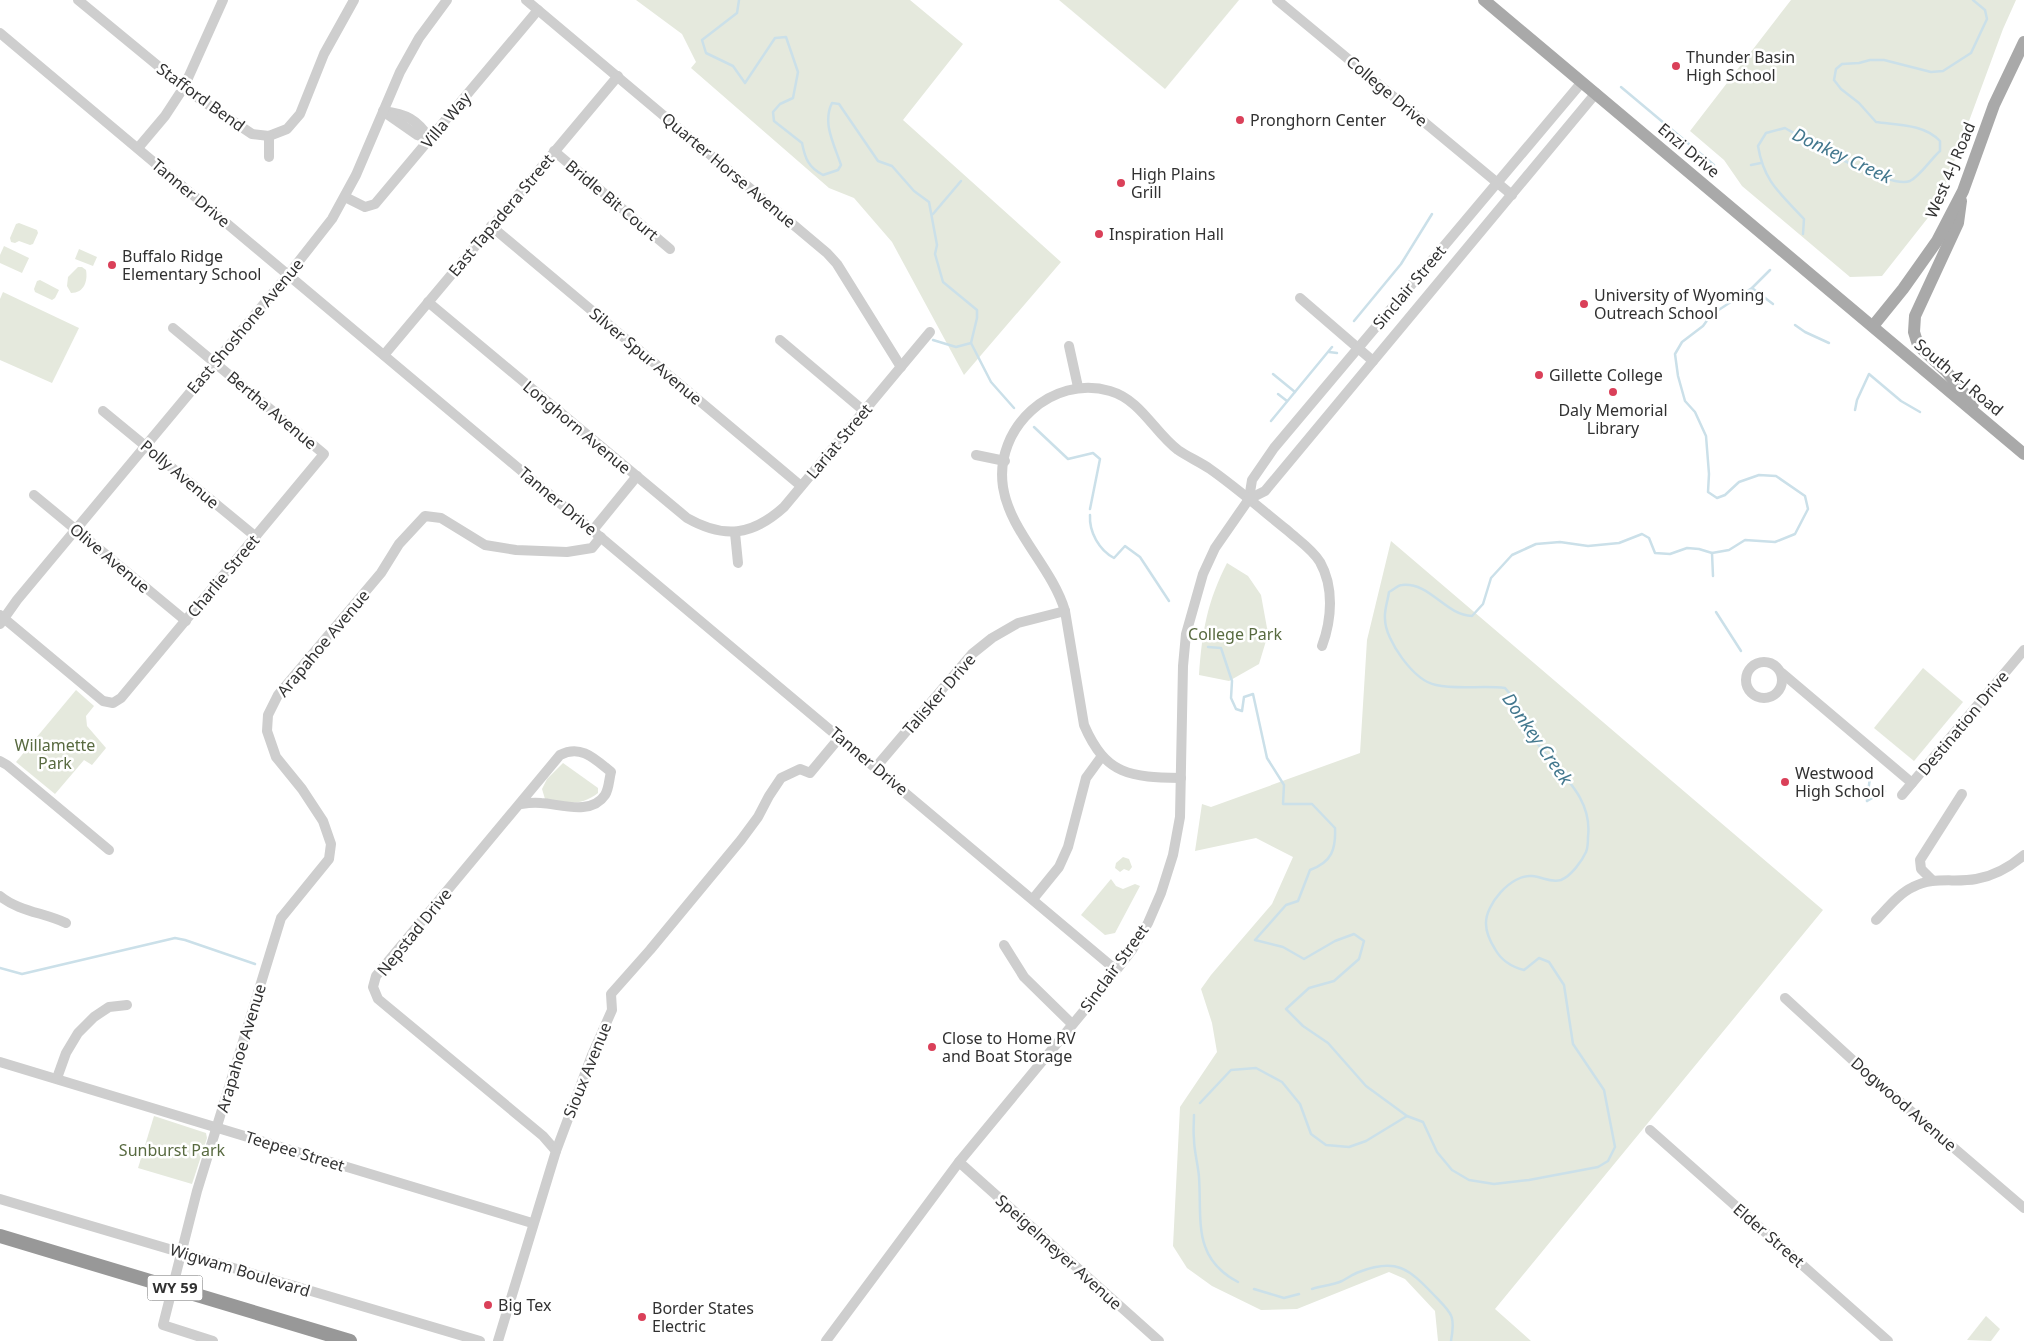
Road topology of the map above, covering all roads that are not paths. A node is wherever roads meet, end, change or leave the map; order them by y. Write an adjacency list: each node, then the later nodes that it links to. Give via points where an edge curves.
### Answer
1 (78, 0): 13 (street, Stafford Bend)
2 (223, 0): 13 (street)
3 (354, 0): 16 (street, via 324,54 300,114 287,129)
4 (447, 0): 15 (street, East Shoshone Avenue, via 419,38)
5 (526, 0): 8 (street, Quarter Horse Avenue)
6 (1277, 0): 21 (street, College Drive)
7 (1484, 0): 12 (main road, Enzi Drive)
8 (538, 10): 11 (street, Quarter Horse Avenue); 17 (street, Villa Way)
9 (0, 33): 18 (street, Tanner Drive)
10 (2024, 42): 22 (main road, West 4-J Road, via 1994,105)
11 (618, 76): 19 (street, East Tapadera Street); 39 (street, Quarter Horse Avenue, via 827,252)
12 (1582, 82): 14 (main road, Enzi Drive); 21 (street, Sinclair Street)
13 (184, 88): 16 (street, Stafford Bend, via 252,134); 18 (street)
14 (1596, 93): 23 (street, Sinclair Street); 30 (main road, Enzi Drive)
15 (383, 111): 17 (street, via 417,135); 24 (street, East Shoshone Avenue)
16 (269, 136): 20 (street)
17 (430, 139): 24 (street, Villa Way, via 375,204 365,207)
18 (138, 148): 27 (street, Tanner Drive)
19 (554, 152): 25 (street, East Tapadera Street); 26 (street, Bridle Bit Court)
20 (269, 157)
21 (1496, 182): 23 (street, College Drive); 35 (street, Sinclair Street)
22 (1963, 191): 30 (main road, West 4-J Road, via 1937,240); 43 (main road, via 1958,223 1915,316 1914,332 1918,345 1946,371)
23 (1512, 195): 37 (street, Sinclair Street)
24 (345, 197): 27 (street, East Shoshone Avenue)
25 (491, 226): 29 (street, East Tapadera Street); 50 (street, Silver Spur Avenue)
26 (670, 249)
27 (288, 275): 36 (street, Tanner Drive); 38 (street, East Shoshone Avenue)
28 (1300, 298): 35 (street)
29 (428, 302): 36 (street, East Tapadera Street); 49 (street, Longhorn Avenue)
30 (1873, 326): 43 (main road, South 4-J Road)
31 (173, 328): 38 (street, Bertha Avenue)
32 (930, 332): 39 (street, Lariat Street)
33 (780, 340): 42 (street)
34 (1068, 346): 40 (street)
35 (1358, 348): 37 (street); 52 (street, Sinclair Street, via 1274,448 1252,480)
36 (384, 355): 54 (street, Tanner Drive)
37 (1374, 360): 52 (street, Sinclair Street, via 1265,491)
38 (214, 363): 44 (street, East Shoshone Avenue); 45 (street, Bertha Avenue)
39 (901, 367): 42 (street, Lariat Street)
40 (1078, 387): 48 (street, via 1048,398 1031,411 1019,425); 52 (street, via 1112,392 1130,401 1164,439)
41 (103, 411): 44 (street, Polly Avenue)
42 (864, 411): 50 (street, Lariat Street)
43 (1994, 429): 47 (main road, South 4-J Road)
44 (146, 446): 53 (street, East Shoshone Avenue); 56 (street, Polly Avenue)
45 (324, 454): 56 (street, Charlie Street)
46 (976, 454): 48 (street)
47 (2024, 454)
48 (1004, 461): 59 (street, via 1003,486 1008,506 1051,577)
49 (636, 476): 54 (street); 55 (street, Longhorn Avenue, via 687,518 701,526)
50 (801, 486): 55 (street, Lariat Street, via 771,519)
51 (34, 495): 53 (street, Olive Avenue)
52 (1249, 499): 62 (street, via 1306,546 1319,561 1328,581 1330,596 1329,627); 69 (street, Sinclair Street, via 1220,541 1203,574 1186,634)
53 (75, 529): 60 (street, East Shoshone Avenue); 61 (street, Olive Avenue)
54 (593, 530): 57 (street, Tanner Drive)
55 (735, 533): 58 (street)
56 (256, 537): 61 (street, Charlie Street)
57 (601, 537): 65 (street, Tanner Drive); 88 (street, Arapahoe Avenue, via 592,548 567,552 516,550 485,545 441,518 425,516 398,544 381,573 278,695 268,715 268,731 276,757 323,821 331,844 329,859 281,918)
58 (738, 563)
59 (1065, 611): 66 (street, via 1084,725); 68 (street, Talisker Drive, via 1018,623 972,654)
60 (1, 619): 61 (street, Charlie Street, via 103,701 113,703 121,698)
61 (186, 620)
62 (1322, 646)
63 (2024, 650): 70 (street, Destination Drive)
64 (1782, 674): 70 (street)
65 (840, 737): 68 (street, Tanner Drive); 90 (street, Sioux Avenue, via 810,773 800,769 781,778 741,840 611,994 612,1010)
66 (1102, 756): 69 (street, via 1132,775); 78 (street, via 1086,778 1068,847 1059,867)
67 (0, 761): 74 (street)
68 (876, 767): 78 (street, Tanner Drive)
69 (1181, 778): 82 (street, Sinclair Street, via 1180,817 1162,893 1132,950)
70 (1912, 783): 72 (street, Destination Drive)
71 (1962, 794): 76 (street, via 1920,860 1921,868)
72 (1902, 795)
73 (521, 804): 73 (street, Nepstad Drive, via 560,755 568,750 582,751 611,772 606,794 598,802 569,808 541,803); 90 (street, Nepstad Drive, via 376,976 372,987 378,999 543,1136)
74 (109, 850)
75 (2024, 855): 76 (street, via 1998,872 1976,879)
76 (1932, 880): 79 (street, via 1912,887)
77 (0, 896): 80 (street, via 26,910)
78 (1033, 899): 82 (street, Tanner Drive)
79 (1876, 920)
80 (66, 922)
81 (1004, 944): 85 (street, via 1024,977)
82 (1116, 970): 85 (street, Sinclair Street)
83 (1785, 998): 93 (street, Dogwood Avenue)
84 (127, 1005): 87 (street, via 109,1007 78,1033 66,1052)
85 (1072, 1024): 91 (street, Sinclair Street)
86 (0, 1062): 87 (street, Teepee Street)
87 (57, 1078): 88 (street, Teepee Street)
88 (216, 1128): 94 (street, Teepee Street); 96 (street, Arapahoe Avenue)
89 (1650, 1130): 104 (street, Elder Street)
90 (556, 1151): 94 (street, Sioux Avenue)
91 (959, 1162): 102 (street, Sinclair Street); 103 (street, Speigelmeyer Avenue)
92 (0, 1199): 96 (street, Wigwam Boulevard)
93 (2024, 1208)
94 (532, 1223): 101 (street, Sioux Avenue)
95 (0, 1236): 97 (highway, WY 59)
96 (180, 1252): 97 (street, Arapahoe Avenue); 100 (street, Wigwam Boulevard)
97 (172, 1287): 98 (street, Arapahoe Avenue, via 163,1325); 99 (highway, WY 59)
98 (213, 1341)
99 (350, 1341)
100 (480, 1341)
101 (498, 1341)
102 (826, 1341)
103 (1159, 1341)
104 (1888, 1341)

